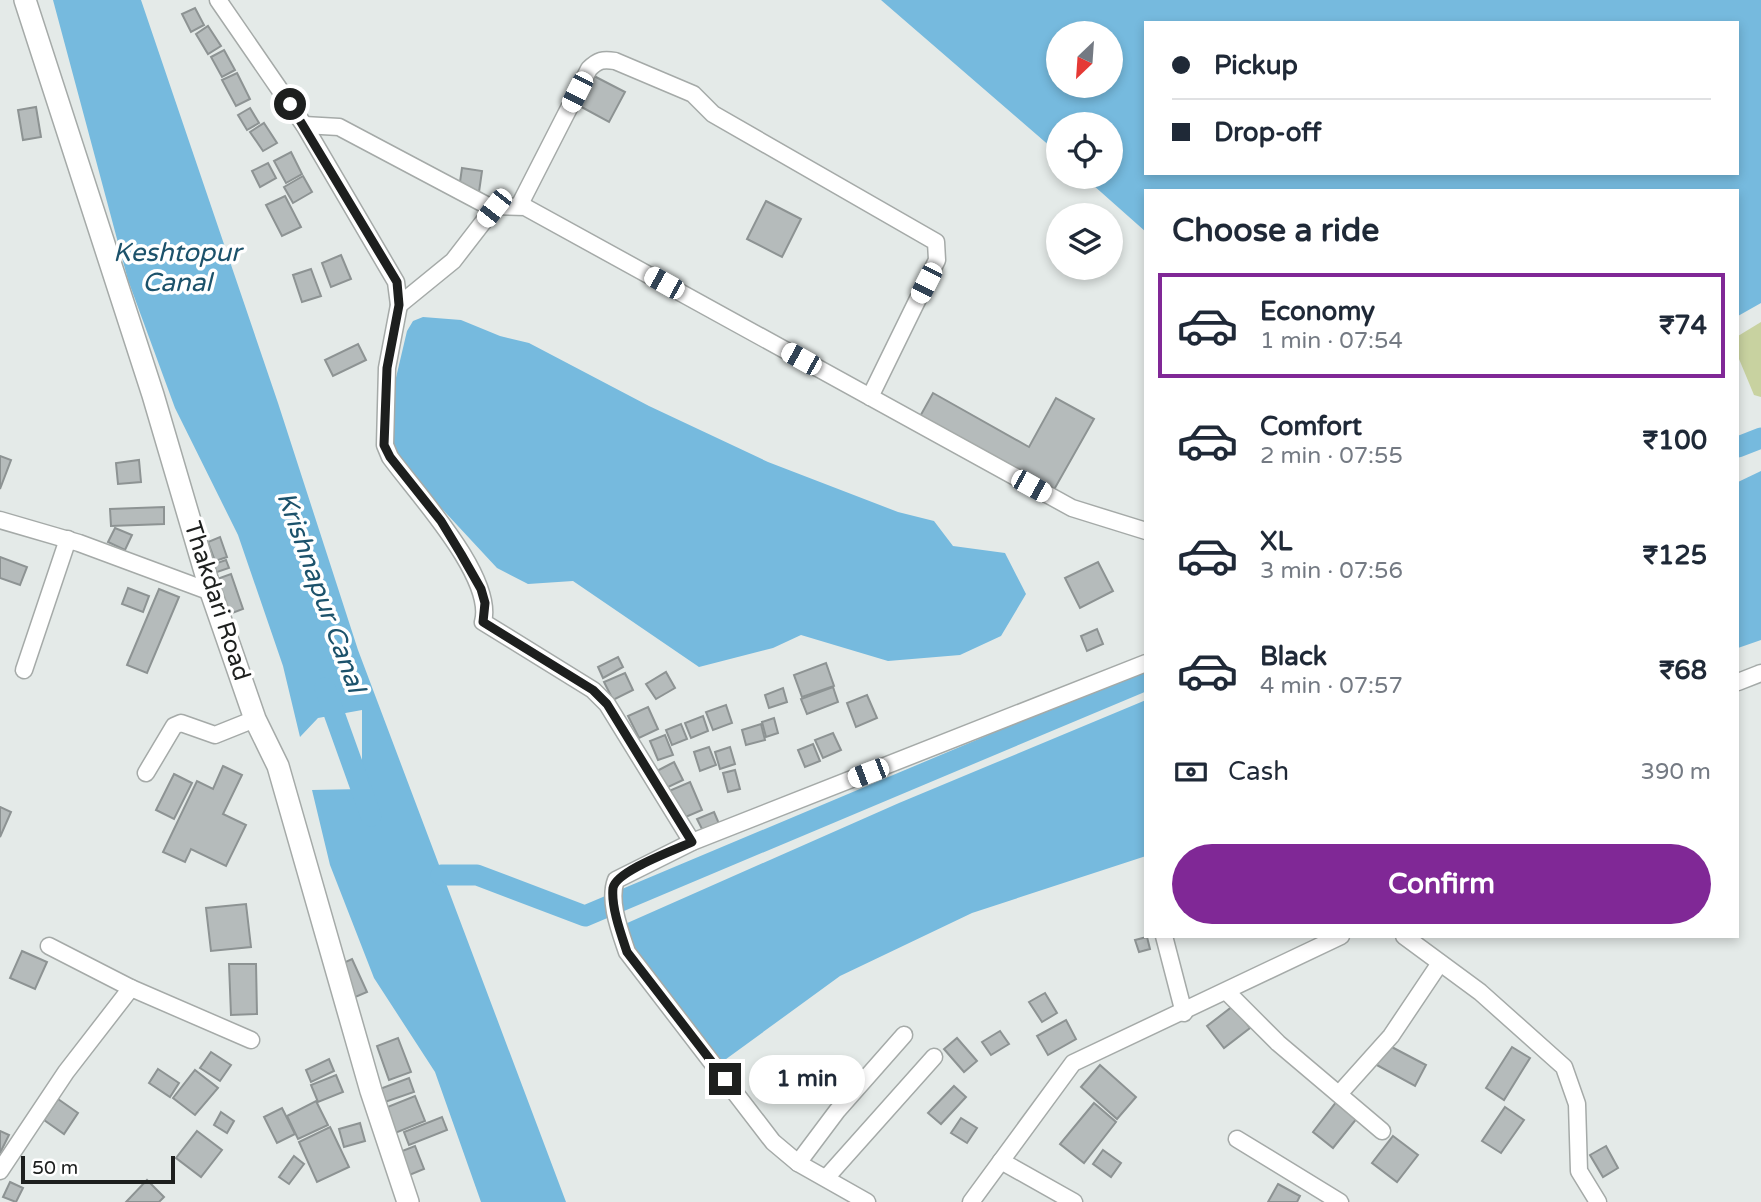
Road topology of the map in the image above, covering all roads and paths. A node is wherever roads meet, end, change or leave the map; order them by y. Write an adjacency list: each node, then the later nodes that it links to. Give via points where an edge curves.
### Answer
1 (25, 0): 11 (street, Thakdari Road, via 153,395)
2 (218, 0): 3 (street)
3 (304, 125): 5 (street, via 339,127); 6 (street, via 397,282)
4 (519, 206): 5 (street); 7 (street); 7 (street, via 596,62 615,61 693,94 713,114 936,242 937,261)
5 (494, 208): 6 (street, via 453,261)
6 (399, 305): 18 (street, via 387,368 383,433 390,457 452,536 481,589 483,622 593,690 607,704)
7 (870, 397): 9 (street, via 1072,508)
8 (0, 520): 10 (street)
9 (1144, 530)
10 (68, 540): 11 (street); 13 (street)
11 (211, 592): 16 (street, Thakdari Road)
12 (1144, 664): 18 (street)
13 (24, 670)
14 (1761, 673): 15 (street)
15 (1739, 682)
16 (255, 719): 17 (street, via 215,735 181,723 174,726); 38 (street, Thakdari Road, via 278,766 371,1091)
17 (146, 773)
18 (692, 842): 34 (street, via 621,875 613,888 619,929 627,952 774,1142)
19 (1165, 938): 26 (street)
20 (1336, 938): 25 (street)
21 (1407, 938): 23 (street)
22 (49, 946): 24 (street)
23 (1440, 963): 30 (street, via 1398,1027); 42 (street, via 1564,1067 1577,1104 1579,1171)
24 (131, 988): 28 (street); 35 (street, via 66,1072)
25 (1227, 992): 26 (street); 30 (street)
26 (1184, 1013): 33 (street, via 1073,1063)
27 (904, 1035): 34 (street)
28 (251, 1040)
29 (934, 1057): 36 (street)
30 (1339, 1094): 31 (street)
31 (1382, 1131)
32 (1237, 1139): 37 (street)
33 (1001, 1161): 40 (street); 41 (street)
34 (797, 1163): 36 (street)
35 (0, 1171)
36 (826, 1178): 39 (street)
37 (1329, 1199)
38 (408, 1202)
39 (867, 1202)
40 (971, 1202)
41 (1074, 1202)
42 (1598, 1202)

